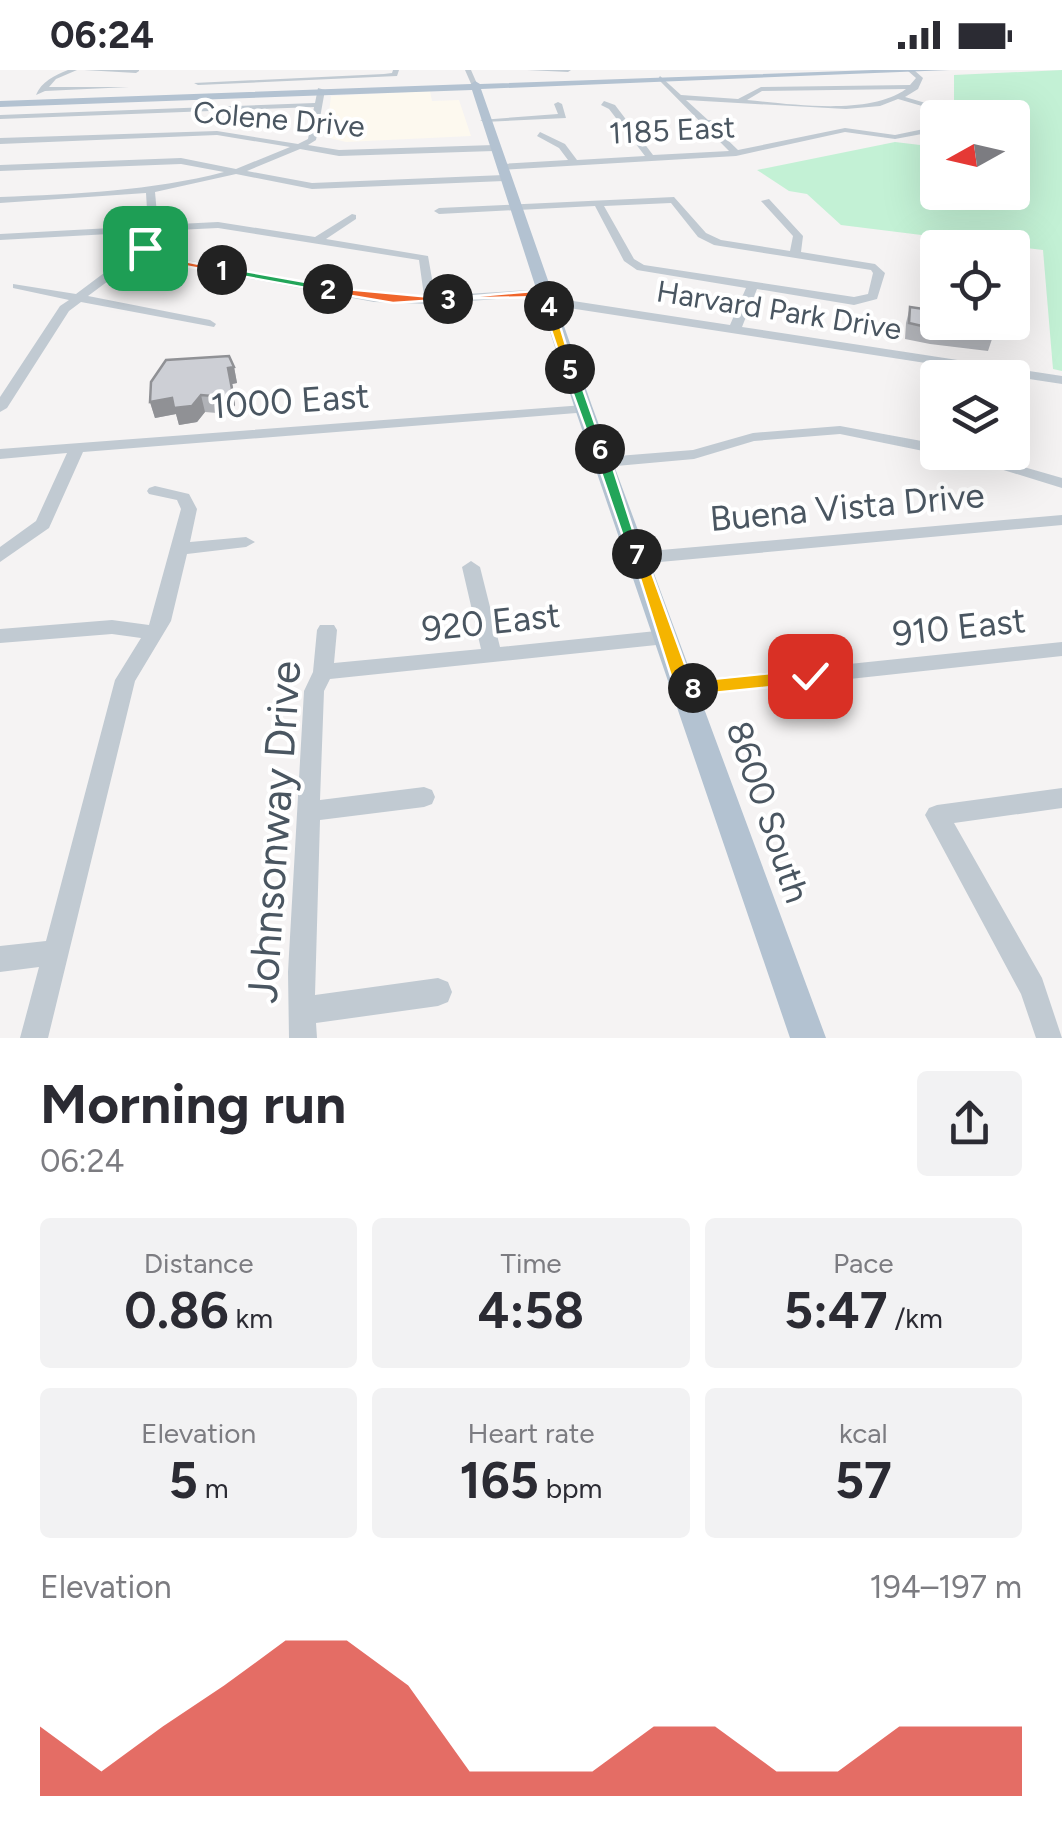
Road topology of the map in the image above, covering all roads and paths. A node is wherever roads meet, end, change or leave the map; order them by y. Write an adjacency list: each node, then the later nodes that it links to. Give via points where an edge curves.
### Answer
1 (74, 70): 18 (street)
2 (87, 70): 9 (street)
3 (204, 70): 14 (street)
4 (467, 70): 15 (street, 8600 South)
5 (531, 70): 6 (street)
6 (568, 70)
7 (882, 70): 11 (main road)
8 (946, 70): 12 (main road)
9 (136, 71)
10 (395, 73): 14 (street)
11 (800, 73): 12 (main road); 13 (main road)
12 (914, 73): 17 (street)
13 (661, 79): 15 (main road); 21 (street)
14 (198, 83): 20 (street)
15 (472, 86): 19 (main road); 31 (main road, 8600 South)
16 (125, 87): 18 (street)
17 (916, 87): 22 (street); 24 (street, via 761,89)
18 (42, 90): 23 (street)
19 (321, 91): 20 (main road); 29 (street)
20 (191, 96): 23 (main road); 25 (main road)
21 (678, 97): 24 (street); 33 (street)
22 (898, 97): 24 (street, via 841,107); 27 (street)
23 (32, 100): 25 (main road)
24 (740, 101)
25 (0, 102)
26 (604, 103): 40 (street)
27 (920, 103)
28 (558, 104): 31 (street, via 563,116)
29 (320, 105): 30 (street); 37 (street, via 315,138)
30 (2, 119)
31 (484, 120): 38 (main road, 8600 South)
32 (732, 122): 33 (street)
33 (703, 123): 39 (street)
34 (920, 132): 39 (street, 1185 East, via 895,137 845,130)
35 (540, 134): 41 (street)
36 (0, 141): 37 (street, Colene Drive, via 216,133)
37 (298, 146): 38 (street, Colene Drive, via 355,154); 43 (street)
38 (494, 148): 44 (main road, 8600 South)
39 (736, 153): 40 (street, 1185 East)
40 (650, 157): 41 (street, 1185 East)
41 (574, 161): 44 (street, 1185 East)
42 (0, 168): 43 (street, 1185 East, via 172,161)
43 (233, 172): 44 (street, 1185 East, via 312,186); 45 (street)
44 (502, 172): 49 (main road, 8600 South)
45 (151, 192): 46 (street); 52 (street)
46 (0, 200)
47 (766, 201): 55 (street, via 798,236)
48 (598, 203): 49 (street); 55 (street, via 674,200 711,241); 58 (street, via 634,265)
49 (514, 207): 50 (street); 60 (main road, 8600 South)
50 (438, 211)
51 (352, 217): 54 (street)
52 (153, 227): 53 (street); 54 (street, via 226,225); 56 (street)
53 (0, 238)
54 (318, 240): 61 (street, via 424,258)
55 (795, 254): 58 (street, via 875,267 874,296 863,301)
56 (140, 255): 59 (street); 61 (street, Harvard Park Drive, via 374,298)
57 (18, 286): 59 (street)
58 (753, 286): 63 (street)
59 (79, 297): 62 (street); 65 (street, via 60,314)
60 (546, 297): 61 (street, Harvard Park Drive); 63 (street, Harvard Park Drive); 66 (main road, 8600 South)
61 (430, 300)
62 (210, 324)
63 (735, 328): 64 (street, Harvard Park Drive)
64 (1062, 380)
65 (0, 408)
66 (584, 409): 68 (street, 1000 East); 70 (main road, 8600 South)
67 (920, 444): 70 (street, via 871,432 826,431)
68 (77, 448): 69 (street, 1000 East); 77 (street, via 42,524)
69 (0, 454)
70 (605, 462): 78 (main road, 8600 South)
71 (1016, 470): 72 (street)
72 (1062, 483)
73 (155, 491): 76 (street, via 188,502)
74 (1062, 520): 78 (street, Buena Vista Drive)
75 (246, 542): 76 (street)
76 (180, 549): 81 (street)
77 (0, 556)
78 (638, 558): 83 (main road, 8600 South)
79 (471, 567): 85 (street)
80 (327, 630): 86 (street, Johnsonway Drive)
81 (155, 633): 82 (street, via 112,627); 91 (street, via 124,680)
82 (0, 636)
83 (666, 637): 85 (street, 920 East); 87 (main road, 8600 South)
84 (1062, 649): 87 (street, 910 East)
85 (492, 655): 86 (street, 920 East)
86 (322, 672): 90 (street, Johnsonway Drive, via 314,692)
87 (684, 689): 96 (main road, 8600 South)
88 (424, 797): 90 (street)
89 (1062, 798): 97 (street, via 937,814 1032,988)
90 (309, 811): 94 (street, Johnsonway Drive)
91 (56, 952): 92 (street); 95 (street)
92 (0, 959)
93 (438, 992): 94 (street)
94 (302, 1024)
95 (34, 1038)
96 (808, 1038)
97 (1050, 1038)

